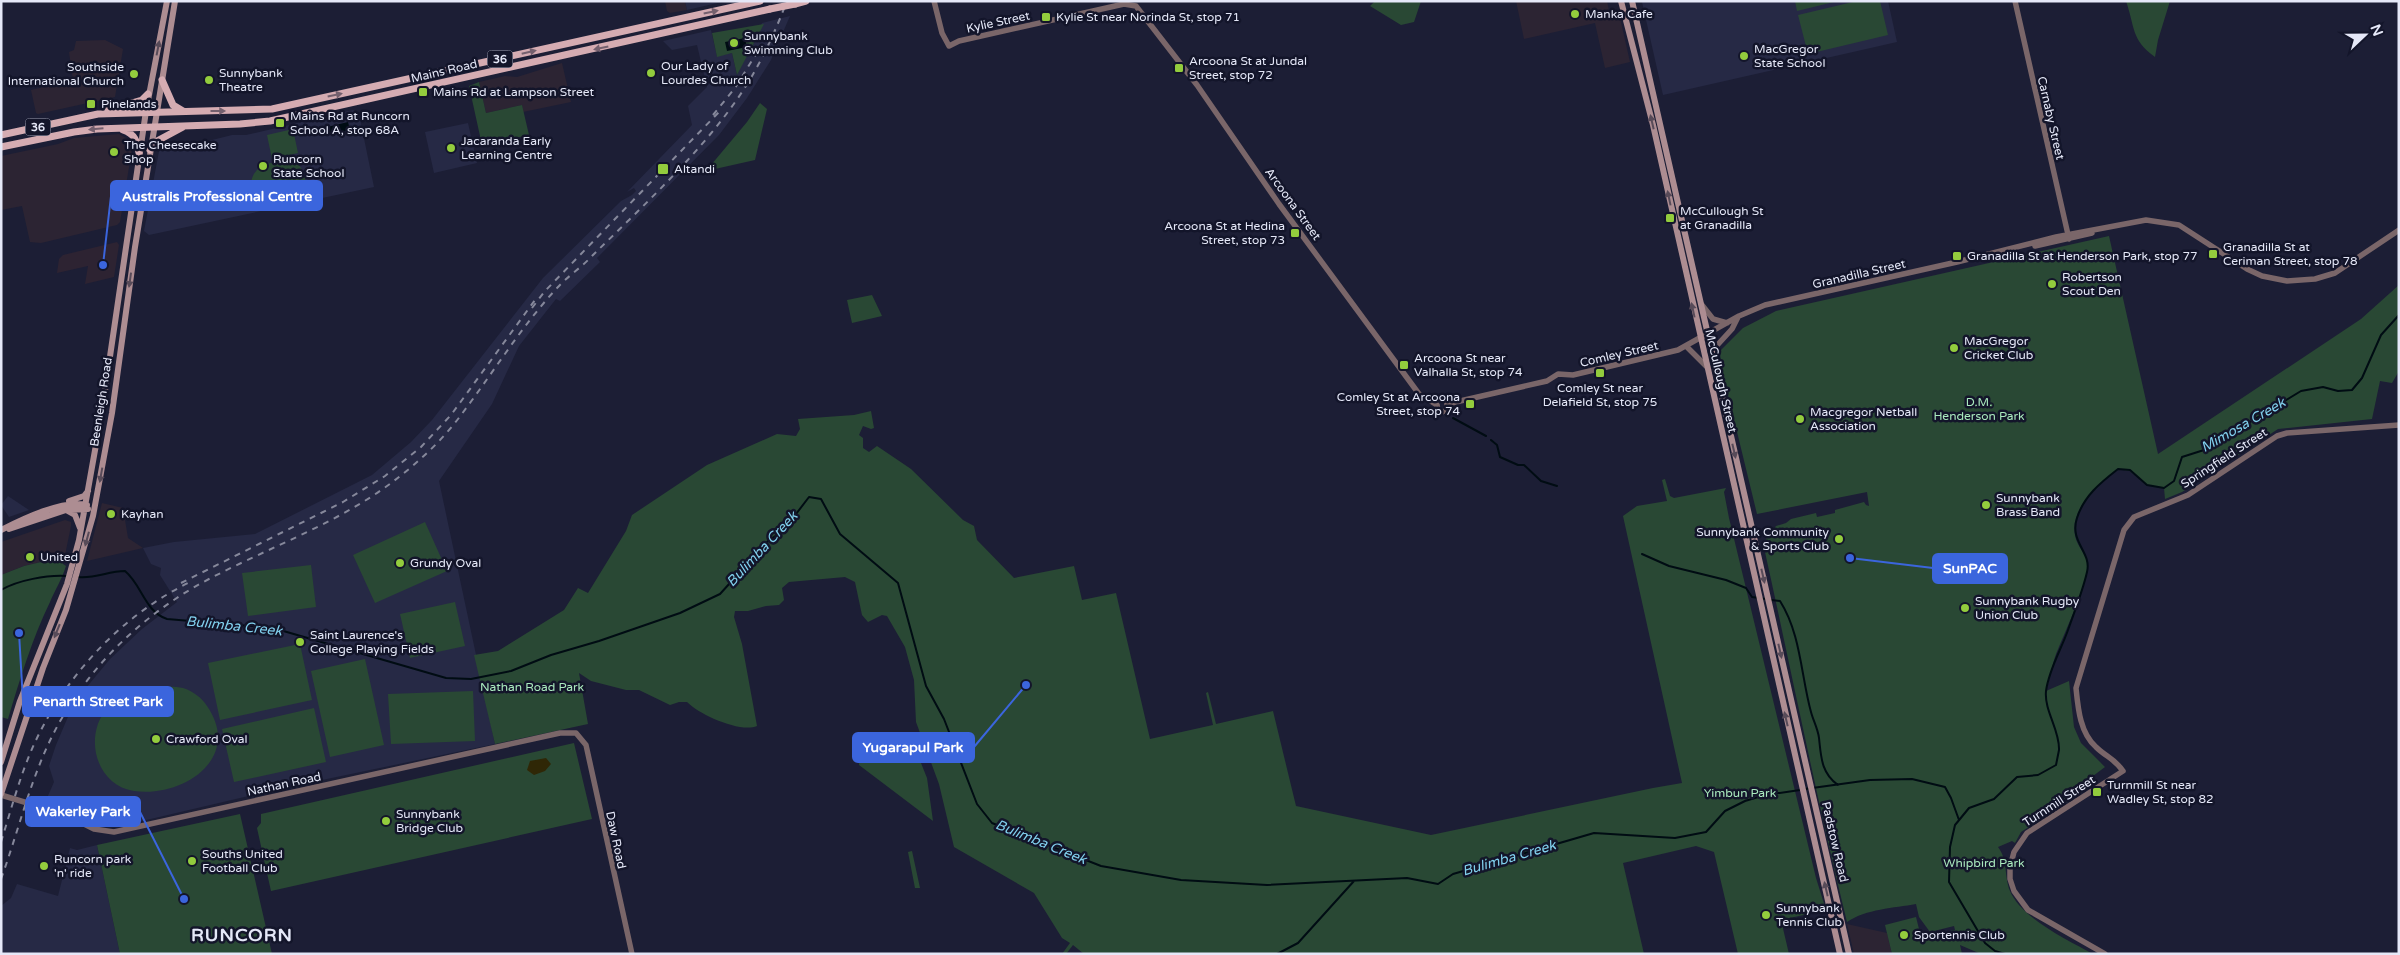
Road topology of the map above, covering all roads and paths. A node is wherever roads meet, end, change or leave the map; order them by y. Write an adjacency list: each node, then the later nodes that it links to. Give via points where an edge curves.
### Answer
1 (167, 1): 11 (main road, Beenleigh Road, one-way to 1)
2 (176, 1): 10 (main road, Beenleigh Road)
3 (760, 1): 14 (main road, Mains Road / 36, one-way to 3, via 252,111 282,107)
4 (806, 1): 16 (main road, Mains Road / 36, one-way to 16, bridge, via 280,119)
5 (934, 1): 9 (street, Kylie Street, via 942,33 949,46 959,41 1124,4)
6 (1621, 1): 30 (main road, McCullough Street, one-way to 6, via 1647,99)
7 (1632, 1): 26 (main road, McCullough Street)
8 (2015, 1): 25 (street, Carnaby Street)
9 (1138, 8): 34 (street, Arcoona Street, via 1419,394)
10 (162, 80): 13 (main road, Beenleigh Road); 14 (main road, via 173,105)
11 (148, 94): 12 (main road, Beenleigh Road); 15 (main road, via 142,100)
12 (146, 111): 13 (main road, Mains Road / 36); 15 (main road, 36); 18 (main road, Beenleigh Road)
13 (157, 111): 14 (main road, Mains Road / 36); 19 (main road, Beenleigh Road)
14 (184, 111)
15 (98, 114): 20 (main road, 36)
16 (186, 126): 19 (main road, Mains Road / 36); 22 (main road, via 157,141)
17 (118, 128): 18 (main road, 36); 21 (main road, 36, one-way to 21, via 74,132); 23 (main road, via 132,133)
18 (143, 128): 19 (main road, Mains Road / 36); 23 (main road, Beenleigh Road)
19 (154, 128): 22 (main road, Beenleigh Road)
20 (1, 135)
21 (1, 147)
22 (150, 150): 39 (main road, Beenleigh Road, one-way to 39, via 112,413)
23 (139, 152): 36 (main road, Beenleigh Road, via 123,277)
24 (2399, 230): 25 (street, Granadilla Street, via 2335,273 2293,281 2271,278 2247,269 2179,224 2150,220)
25 (2068, 237): 27 (street, Granadilla Street, via 1765,305)
26 (1699, 300): 28 (street, via 1713,319); 29 (main road, McCullough Street)
27 (1740, 316): 28 (street, Granadilla Street); 32 (street)
28 (1727, 323): 29 (street, Granadilla Street)
29 (1707, 335): 30 (street, Comley Street); 32 (main road, McCullough Street)
30 (1700, 339): 31 (street, Comley Street); 33 (main road, McCullough Street)
31 (1687, 347): 33 (street); 34 (street, Comley Street, via 1573,375 1558,374 1547,381 1447,404 1443,401)
32 (1711, 352): 46 (main road, McCullough Street, one-way to 46)
33 (1706, 366): 47 (main road, McCullough Street, one-way to 33)
34 (1437, 405)
35 (2399, 425): 48 (street, Springfield Street, via 2290,432 2277,436 2188,495 2142,512 2129,522 2076,688 2079,712 2090,739)
36 (88, 490): 37 (main road, Beenleigh Road); 38 (main road, via 84,496)
37 (85, 507): 38 (main road, via 77,503); 39 (main road); 41 (main road, Beenleigh Road)
38 (63, 508): 40 (main road, via 13,523); 41 (main road, via 75,515)
39 (94, 508): 42 (main road, Beenleigh Road, one-way to 42)
40 (2, 530)
41 (81, 530): 42 (main road, Beenleigh Road)
42 (76, 568): 43 (main road, Beenleigh Road)
43 (70, 585): 45 (main road, Beenleigh Road, via 23,694); 49 (main road, Beenleigh Road, one-way to 49)
44 (576, 733): 49 (street, Nathan Road, via 560,733 114,832 94,829 64,814); 50 (street, Daw Road, via 586,745)
45 (1, 762)
46 (1806, 764): 52 (main road, Padstow Road)
47 (1797, 766): 51 (main road, Padstow Road, one-way to 47)
48 (2123, 770): 53 (street, Turnmill Street, via 2027,833 2014,852 2010,867 2014,891 2028,910)
49 (1, 795)
50 (632, 954)
51 (1840, 954)
52 (1849, 954)
53 (2105, 954)

